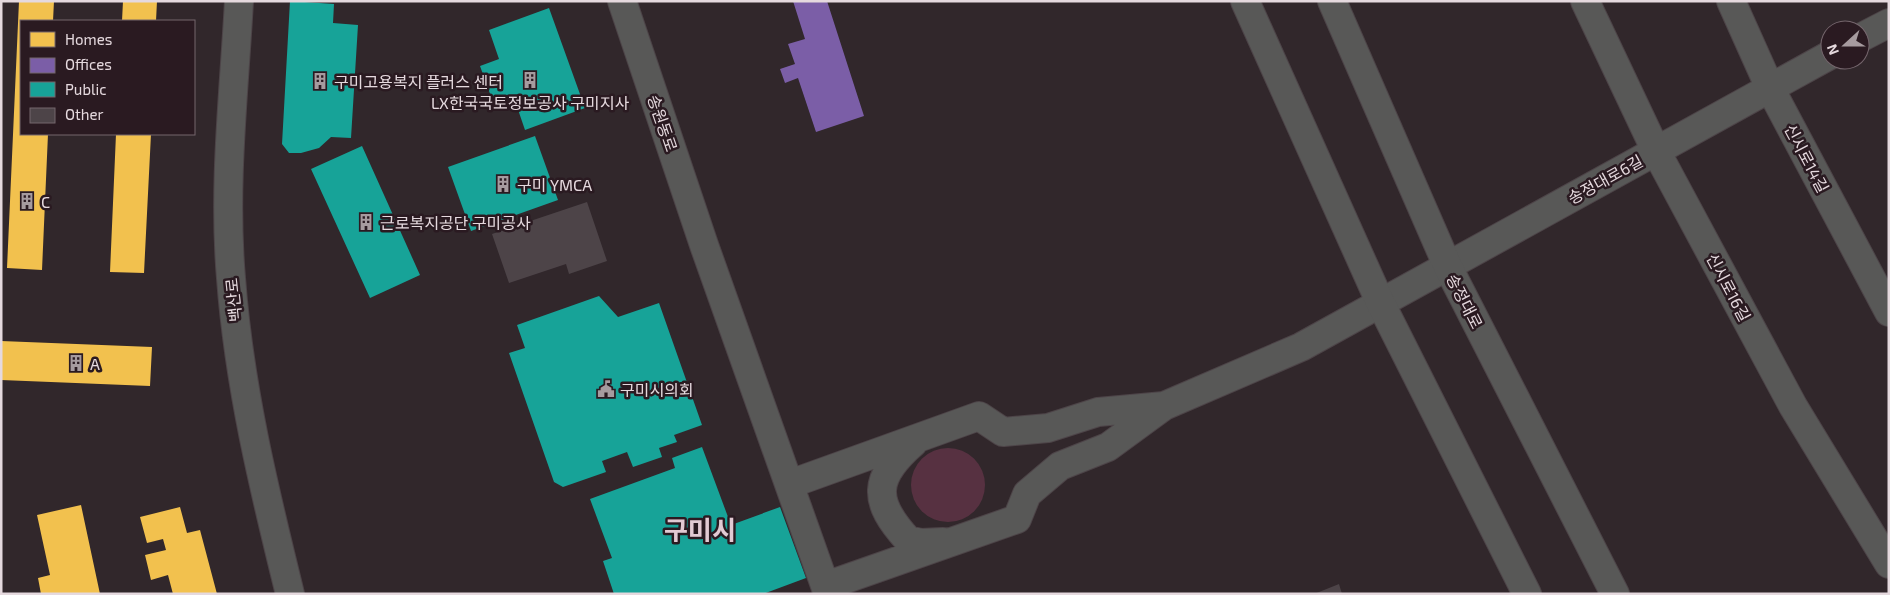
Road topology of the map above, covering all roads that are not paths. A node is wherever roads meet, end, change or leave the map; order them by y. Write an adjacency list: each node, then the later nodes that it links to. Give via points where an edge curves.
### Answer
1 (239, 1): 21 (street, 백산로, via 228,207 230,277 242,382 260,473)
2 (622, 1): 17 (street, 송원동로, via 704,245)
3 (1245, 1): 13 (street)
4 (1332, 1): 12 (street, 송정대로)
5 (1585, 1): 11 (street, 신시로16길)
6 (1731, 1): 10 (street, 신시로14길)
7 (1889, 22): 8 (street)
8 (1870, 32)
9 (1820, 60): 10 (street, 송정대로6길)
10 (1770, 88): 11 (street, 송정대로6길); 14 (street, 신시로14길)
11 (1656, 151): 12 (street, 송정대로6길); 19 (street, 신시로16길, via 1793,406)
12 (1448, 266): 13 (street, 송정대로6길); 23 (street, 송정대로)
13 (1381, 304): 15 (street, 송정대로6길, via 1301,347); 22 (street)
14 (1889, 312)
15 (1164, 406): 16 (street, via 1098,412 1048,428 1003,432 978,416); 18 (street, via 1108,447 1060,466 1027,494 1017,519)
16 (918, 438): 17 (street); 18 (street, via 894,460 882,490 883,507 908,540)
17 (790, 484): 20 (street, 송원동로)
18 (954, 542): 20 (street)
19 (1889, 564)
20 (827, 590)
21 (290, 594)
22 (1527, 594)
23 (1615, 594)

